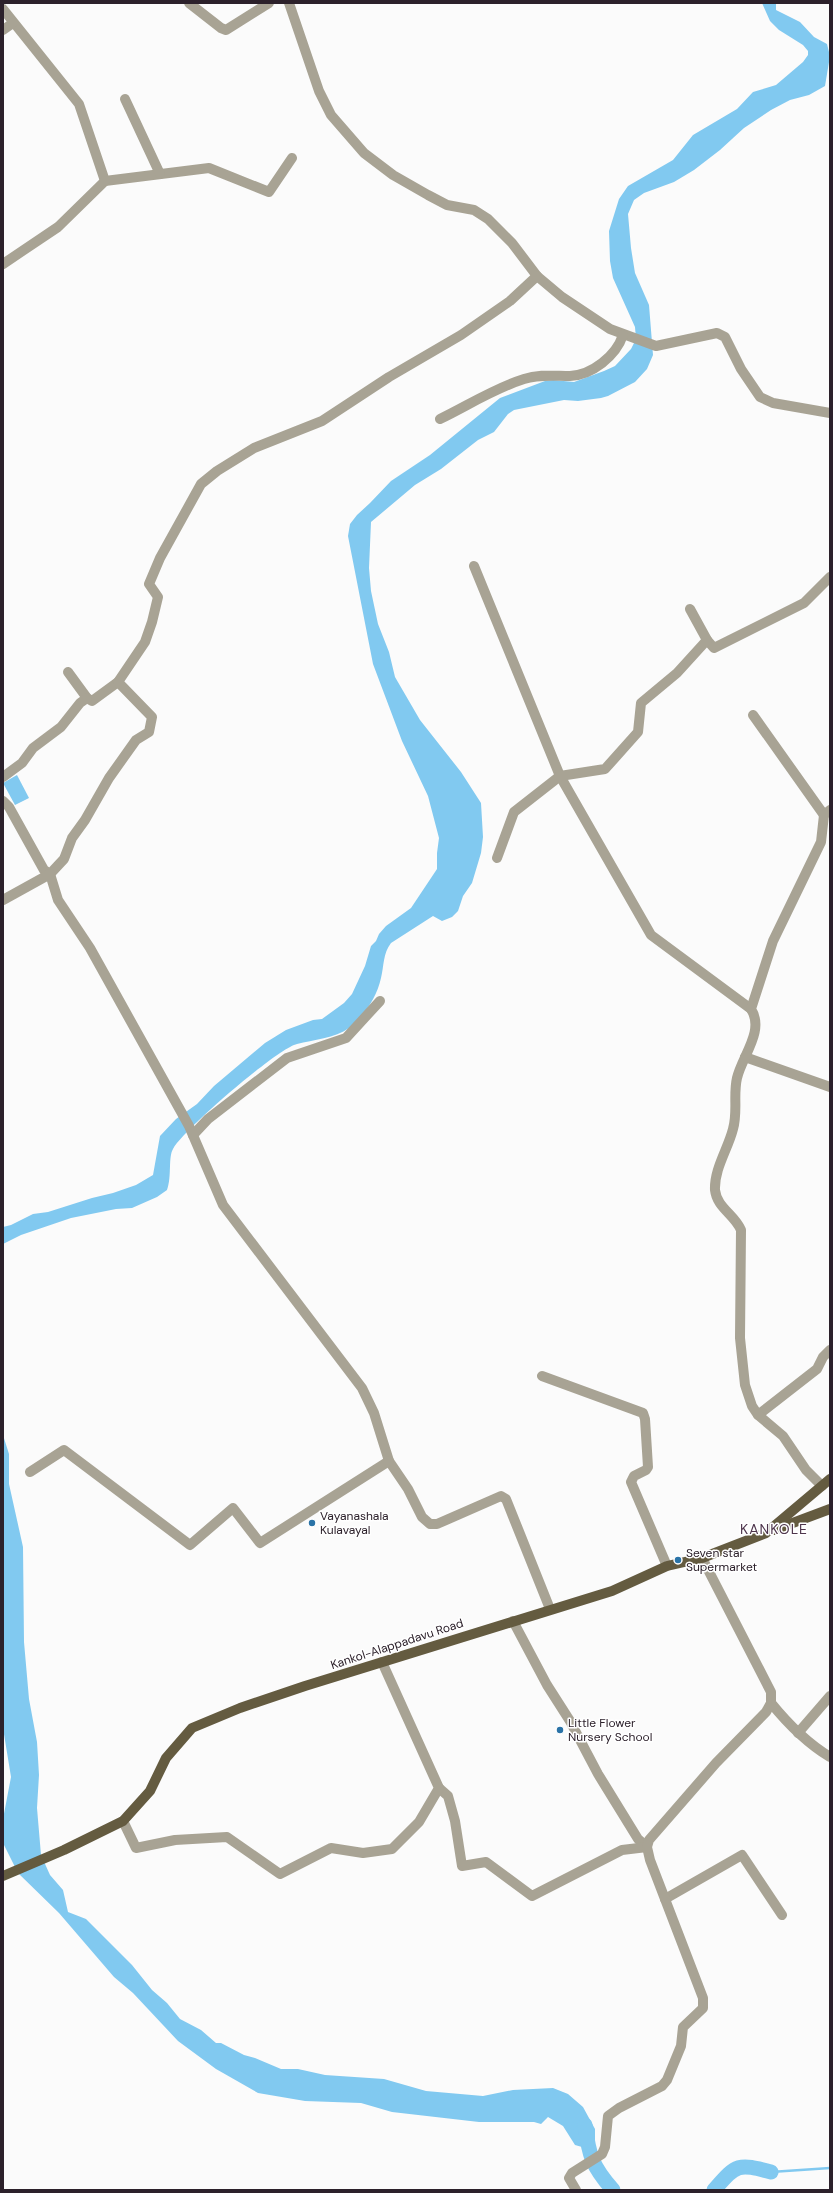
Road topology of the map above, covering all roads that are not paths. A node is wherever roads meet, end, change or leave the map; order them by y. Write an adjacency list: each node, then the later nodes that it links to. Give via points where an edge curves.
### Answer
1 (189, 3): 2 (street, via 226,30)
2 (269, 3)
3 (290, 3): 12 (street, via 319,91 341,129 364,153 393,175 446,205 474,210 488,219 512,243)
4 (3, 9): 5 (street)
5 (13, 23): 6 (street); 10 (street, via 79,104)
6 (3, 30)
7 (125, 99): 9 (street)
8 (292, 158): 9 (street, via 269,192 209,168)
9 (160, 174): 10 (street)
10 (105, 181): 11 (street, via 58,227)
11 (3, 264)
12 (537, 276): 13 (street, via 562,298 610,329); 21 (street, via 510,301 461,335 389,377 342,409 322,421 254,448 232,460 201,484 160,558 149,584 158,597 145,642)
13 (626, 336): 14 (street, via 656,346 717,333 725,337 741,369 760,397 774,403); 15 (street, via 613,356 587,372 571,376 526,378)
14 (830, 413)
15 (440, 419)
16 (474, 566): 24 (street)
17 (830, 578): 19 (street, via 804,603 749,631 714,648)
18 (690, 609): 19 (street)
19 (707, 640): 24 (street, via 677,673 640,703 638,732 605,769)
20 (68, 672): 22 (street)
21 (118, 682): 22 (street, via 97,699 92,701); 29 (street, via 152,717 149,732 136,740 108,778 72,838 64,859)
22 (87, 698): 25 (street, via 61,727 33,748 22,763)
23 (754, 715): 27 (street)
24 (560, 776): 28 (street, via 514,812); 32 (street, via 652,935)
25 (3, 777)
26 (3, 801): 29 (street, via 9,807 44,870)
27 (827, 813): 32 (street, via 821,842 774,941)
28 (496, 858)
29 (50, 874): 30 (street); 35 (street, via 58,900 90,948)
30 (3, 900)
31 (380, 1001): 35 (street, via 346,1038 287,1058 208,1119)
32 (751, 1009): 33 (street, via 755,1033)
33 (745, 1057): 34 (street); 38 (street, via 737,1078 733,1129 715,1179 715,1192 718,1202 737,1221 741,1230 740,1338 744,1385)
34 (830, 1086)
35 (193, 1135): 39 (street, via 223,1204 362,1388 374,1413)
36 (830, 1350): 38 (street, via 817,1369)
37 (542, 1376): 45 (street, via 642,1413 645,1419 648,1467 634,1476 632,1482)
38 (758, 1416): 41 (street, via 783,1436 806,1470)
39 (389, 1461): 40 (street, via 260,1544 233,1508 190,1545 64,1450); 46 (street, via 408,1489 422,1517 430,1524 437,1524 501,1496 506,1500)
40 (30, 1472)
41 (826, 1482): 43 (main road, Kankol-Alappadavu Road)
42 (830, 1509): 43 (main road)
43 (766, 1533): 44 (main road, Kankol-Alappadavu Road)
44 (702, 1558): 45 (main road, Kankol-Alappadavu Road); 50 (street, via 771,1692)
45 (667, 1566): 46 (main road, Kankol-Alappadavu Road, via 612,1591)
46 (550, 1609): 47 (main road, Kankol-Alappadavu Road)
47 (513, 1621): 48 (main road, Kankol-Alappadavu Road); 55 (street, via 546,1685 570,1721 598,1774 638,1839)
48 (382, 1662): 53 (street); 54 (main road, Kankol-Alappadavu Road, via 240,1708 192,1728 166,1758 150,1791)
49 (830, 1696): 51 (street)
50 (771, 1703): 51 (street); 55 (street, via 766,1712 716,1762 655,1831)
51 (798, 1733): 52 (street)
52 (830, 1757)
53 (439, 1788): 54 (street, via 419,1822 392,1849 363,1853 331,1848 280,1874 227,1838 174,1840 136,1848); 55 (street, via 448,1796 462,1866 486,1862 532,1896 622,1850)
54 (123, 1821): 56 (main road, Kankol-Alappadavu Road)
55 (647, 1846): 57 (street)
56 (3, 1876)
57 (665, 1899): 58 (street, via 742,1855); 59 (street, via 703,1998 703,2008 683,2026 675,2064 662,2086 608,2116 602,2154 572,2173 570,2178)
58 (782, 1915)
59 (576, 2190)

